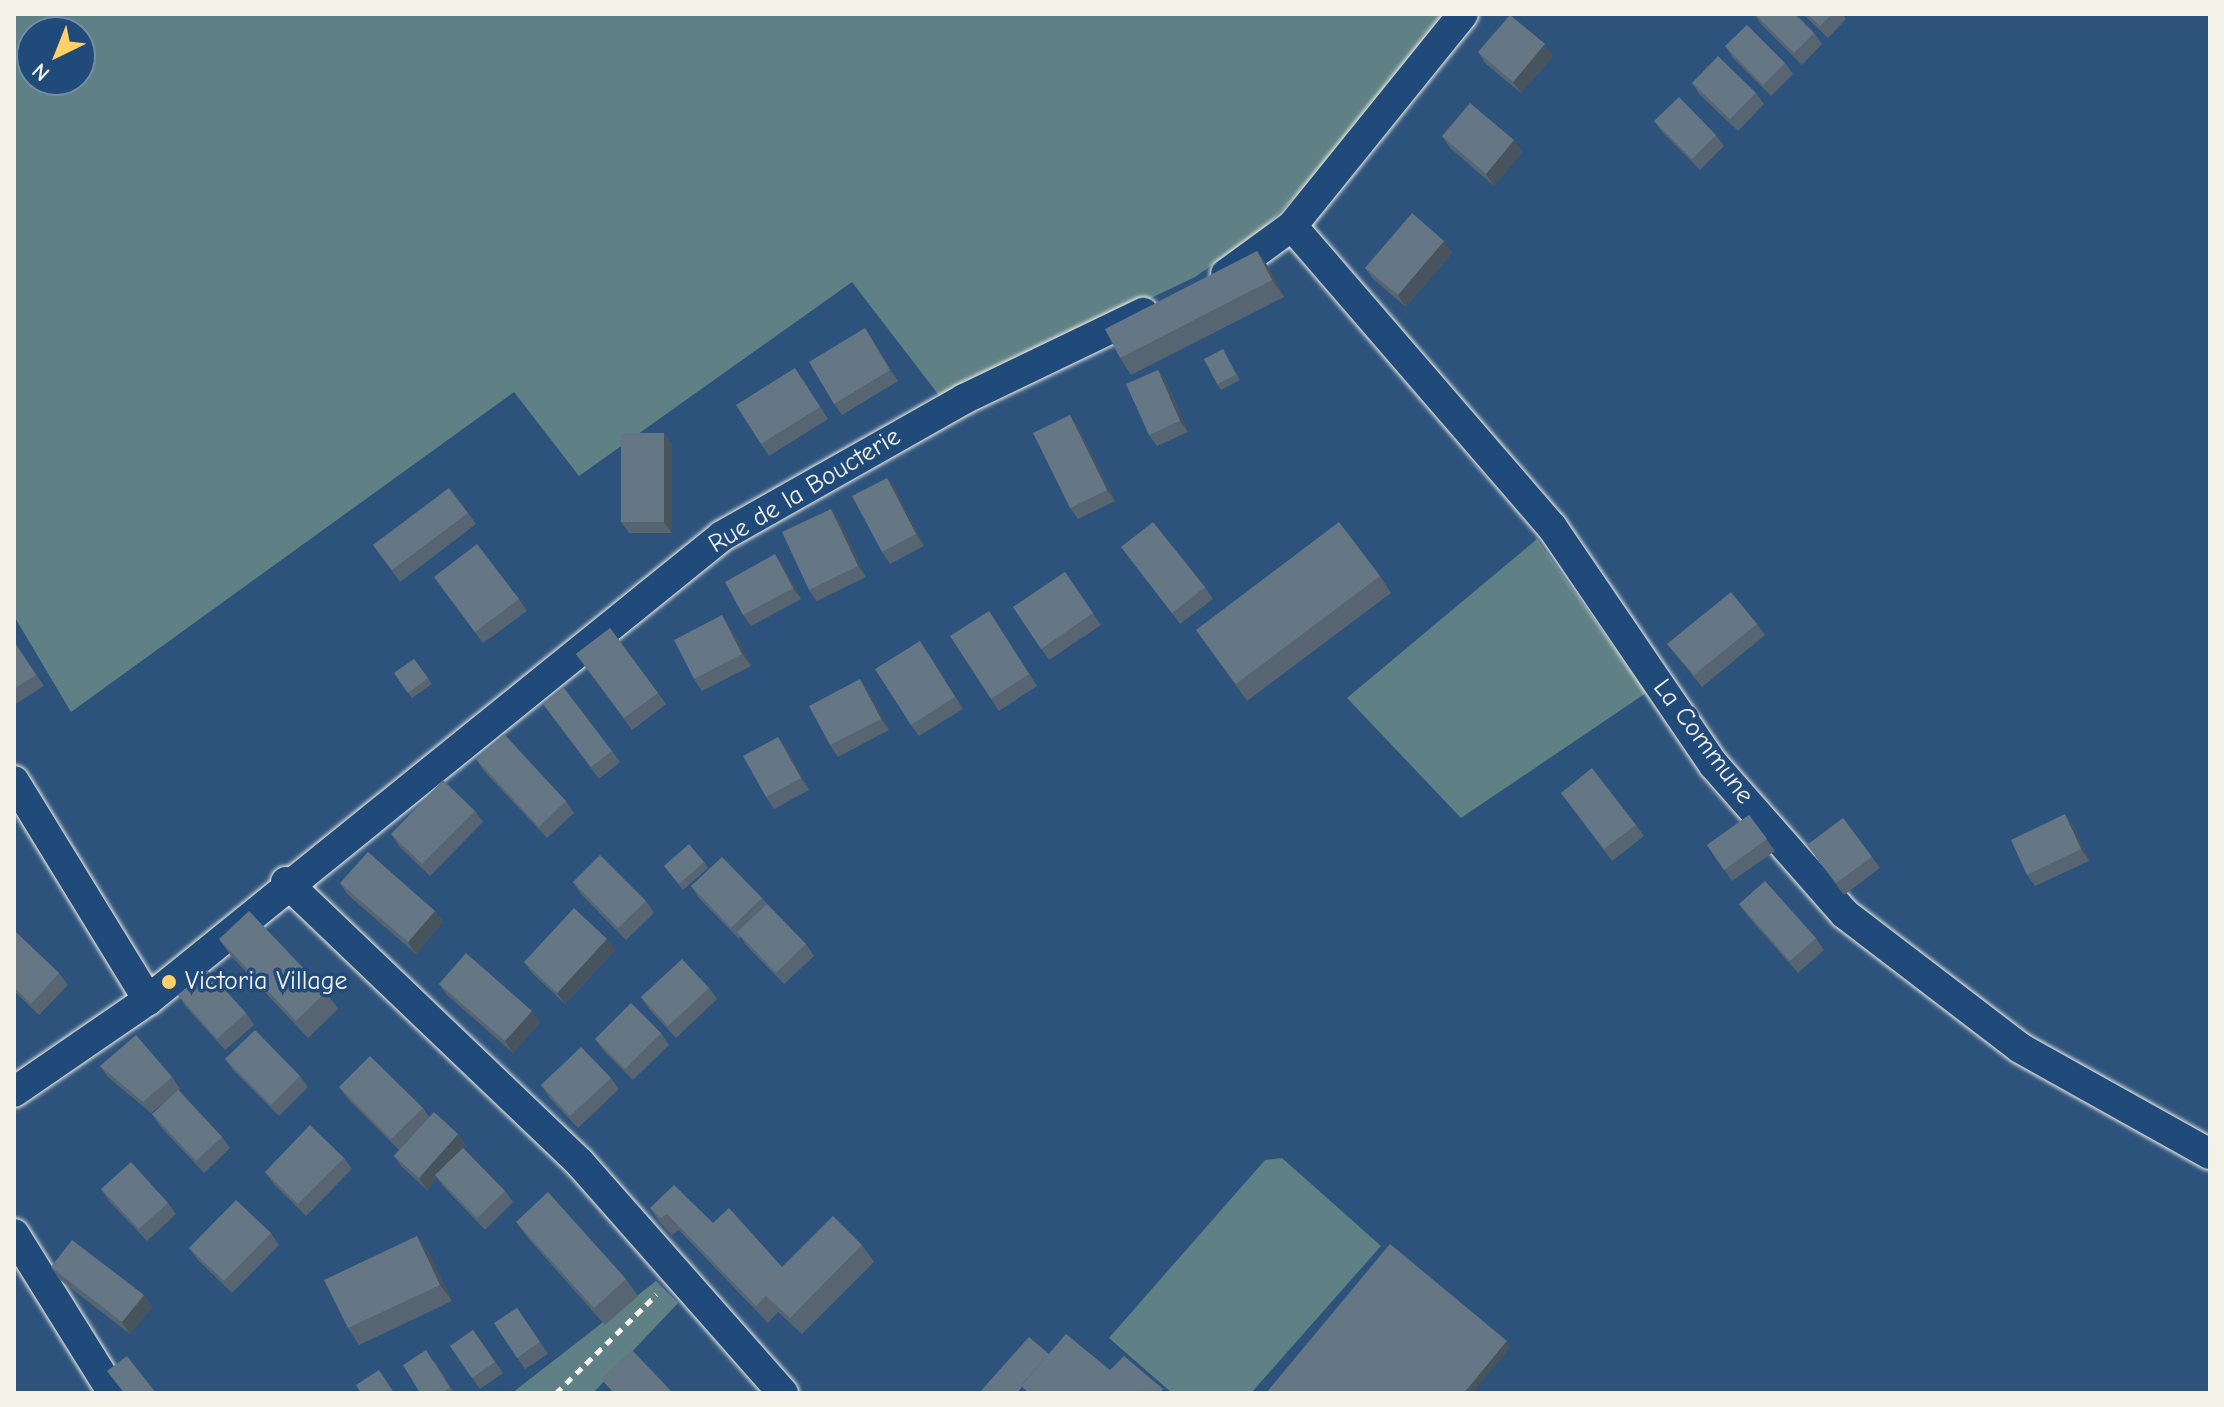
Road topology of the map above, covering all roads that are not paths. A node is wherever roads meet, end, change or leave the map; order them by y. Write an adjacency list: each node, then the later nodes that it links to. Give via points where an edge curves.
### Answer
1 (1463, 14): 2 (street)
2 (1292, 226): 3 (street); 9 (street, La Commune, via 1552,527 1714,765 1845,914 2020,1048)
3 (1202, 285)
4 (1174, 298): 6 (street, Rue de la Boucterie, via 964,399 722,536)
5 (14, 781): 7 (street)
6 (286, 882): 7 (street, Rue de la Boucterie); 12 (street, via 580,1163)
7 (148, 1000): 8 (street, Rue de la Boucterie)
8 (14, 1092)
9 (2210, 1154)
10 (14, 1234): 11 (street)
11 (113, 1393)
12 (783, 1393)

